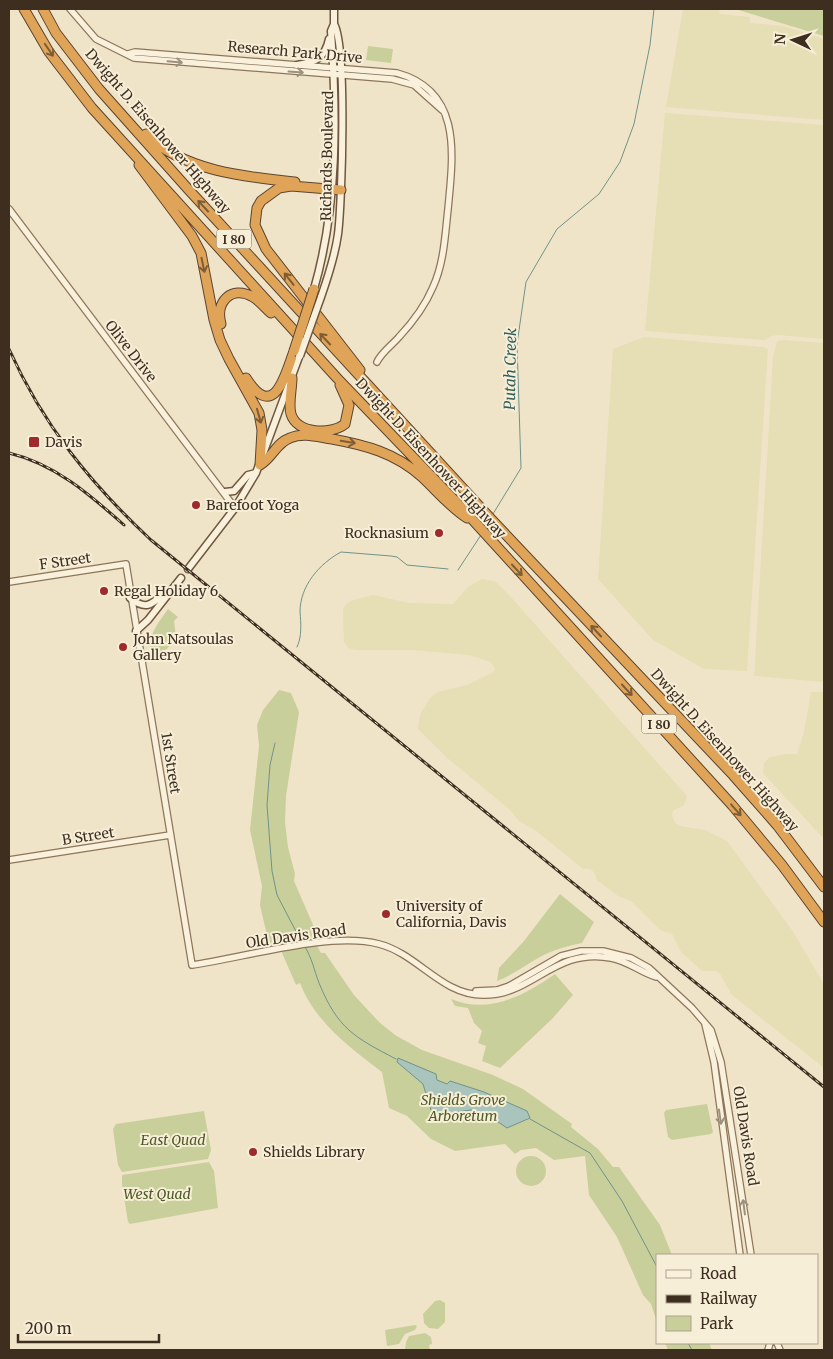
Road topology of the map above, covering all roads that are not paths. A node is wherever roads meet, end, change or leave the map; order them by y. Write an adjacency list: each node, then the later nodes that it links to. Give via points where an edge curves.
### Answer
1 (24, 9): 10 (highway, Dwight D. Eisenhower Highway / I 80, one-way to 10, via 49,52 92,108)
2 (43, 9): 9 (highway, Dwight D. Eisenhower Highway / I 80, via 56,33)
3 (70, 9): 6 (street, Research Park Drive, via 96,39)
4 (334, 9): 5 (main road)
5 (332, 27): 7 (main road, via 321,58); 8 (main road, Richards Boulevard, via 337,30)
6 (128, 54): 7 (street, Research Park Drive); 8 (street, Research Park Drive, one-way to 8, via 134,58)
7 (297, 65): 8 (street, Research Park Drive)
8 (337, 72): 11 (main road, Richards Boulevard); 16 (street, Research Park Drive, via 386,71 408,76 441,104 452,139 441,266 419,314)
9 (99, 89): 11 (highway, via 154,142 182,158 250,176); 19 (highway, Dwight D. Eisenhower Highway / I 80, one-way to 9)
10 (131, 151): 14 (highway, Dwight D. Eisenhower Highway / I 80); 20 (highway, one-way to 20, via 144,175 192,236 200,253 220,340 259,413 262,430)
11 (336, 188): 13 (main road, Richards Boulevard); 15 (main road, Richards Boulevard, bridge, via 336,242 302,355); 19 (highway, one-way to 11, via 358,366 266,249 256,230 257,208 274,190 291,186)
12 (9, 209): 21 (street, Olive Drive)
13 (314, 288): 15 (highway, bridge)
14 (289, 324): 15 (highway, via 245,294 228,296 219,310 220,323 234,359 258,394 270,396 280,389); 18 (highway, Dwight D. Eisenhower Highway / I 80)
15 (296, 354): 17 (main road, Richards Boulevard)
16 (377, 362)
17 (292, 378): 18 (highway, via 290,407 294,420 302,427 331,432 345,424 348,414 347,399); 20 (main road, Richards Boulevard)
18 (337, 378): 23 (highway, Dwight D. Eisenhower Highway / I 80)
19 (370, 388): 33 (highway, Dwight D. Eisenhower Highway / I 80, one-way to 19, via 750,794)
20 (258, 469): 21 (main road, via 234,491); 22 (main road, Richards Boulevard); 23 (highway, one-way to 23, via 284,441 296,436 368,446 396,458 420,475)
21 (224, 492): 22 (street, Olive Drive)
22 (234, 508): 25 (main road, Richards Boulevard)
23 (472, 522): 34 (highway, Dwight D. Eisenhower Highway / I 80, one-way to 34, via 732,805)
24 (126, 564): 27 (street, F Street); 29 (street, 1st Street)
25 (188, 569)
26 (181, 578): 28 (main road)
27 (9, 582)
28 (173, 586): 29 (main road, via 148,606 138,605); 30 (main road)
29 (130, 598): 30 (street, 1st Street)
30 (136, 631): 31 (street, 1st Street)
31 (170, 835): 32 (street, B Street); 35 (street, 1st Street)
32 (9, 860)
33 (824, 887)
34 (824, 922)
35 (192, 965): 36 (street, Old Davis Road, via 354,940 381,944 401,953 453,988 477,995 502,993 525,984 554,965 589,956 618,960 656,977 692,1008)
36 (705, 1024): 37 (street, Old Davis Road, one-way to 37, via 714,1062); 38 (street, Old Davis Road, one-way to 36, via 726,1086 714,1039)
37 (740, 1254)
38 (750, 1254)

